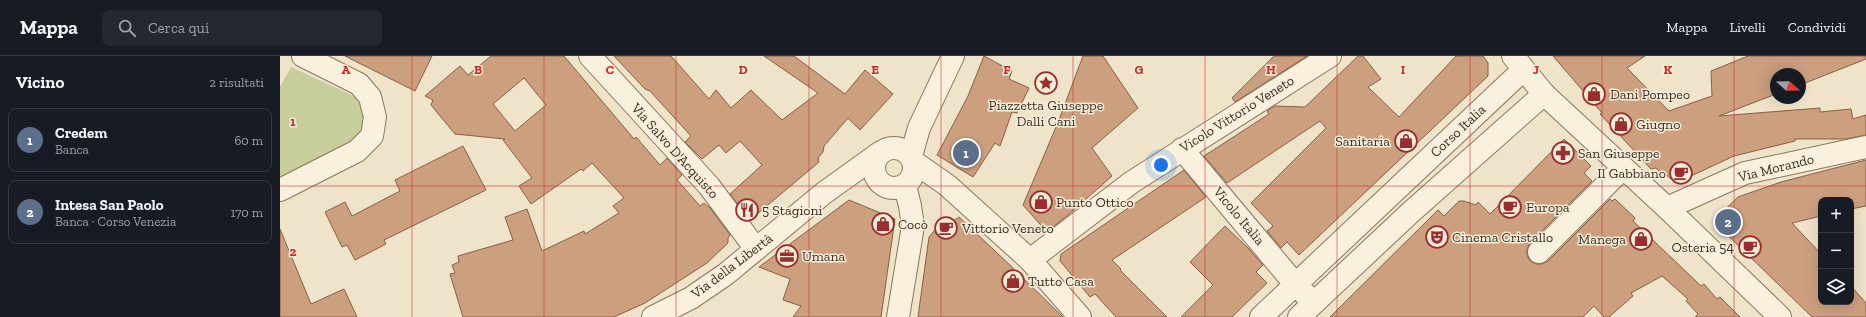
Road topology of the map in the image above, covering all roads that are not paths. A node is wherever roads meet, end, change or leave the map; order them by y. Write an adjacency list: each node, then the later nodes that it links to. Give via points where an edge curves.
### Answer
1 (303, 56): 12 (street, via 359,84 370,97 375,117 372,136 357,151)
2 (590, 56): 17 (street, Via Salvo D'Acquisto, via 709,186)
3 (954, 56): 9 (street)
4 (1330, 56): 8 (street, Vicolo Vittorio Veneto)
5 (1518, 63): 6 (street); 14 (street, Corso Italia)
6 (1544, 94): 10 (street); 16 (street, Corso Italia)
7 (1866, 147): 15 (street, Via Morando, via 1745,173)
8 (1182, 149): 19 (street, Vicolo Vittorio Veneto, via 1132,182); 20 (street, Vicolo Italia)
9 (903, 164): 11 (street, Via della Libertà, via 891,189); 11 (street, via 877,157 874,170); 13 (street, Via della Libertà); 19 (street, Via della Libertà, via 947,185); 23 (street, via 913,226)
10 (1623, 168): 15 (street); 18 (street)
11 (879, 182): 13 (street, Via della Libertà, via 850,182)
12 (280, 190)
13 (824, 193): 17 (street, Via della Libertà)
14 (1392, 193): 16 (street); 20 (street, Corso Italia)
15 (1667, 208): 26 (street)
16 (1411, 212): 21 (street, Corso Italia)
17 (756, 249): 22 (street, Via della Libertà, via 691,298)
18 (1538, 252)
19 (1030, 260): 24 (street)
20 (1295, 284): 21 (street, Corso Italia); 25 (street, Corso Italia)
21 (1306, 310)
22 (653, 317)
23 (898, 317)
24 (1080, 317)
25 (1261, 317)
26 (1780, 317)

